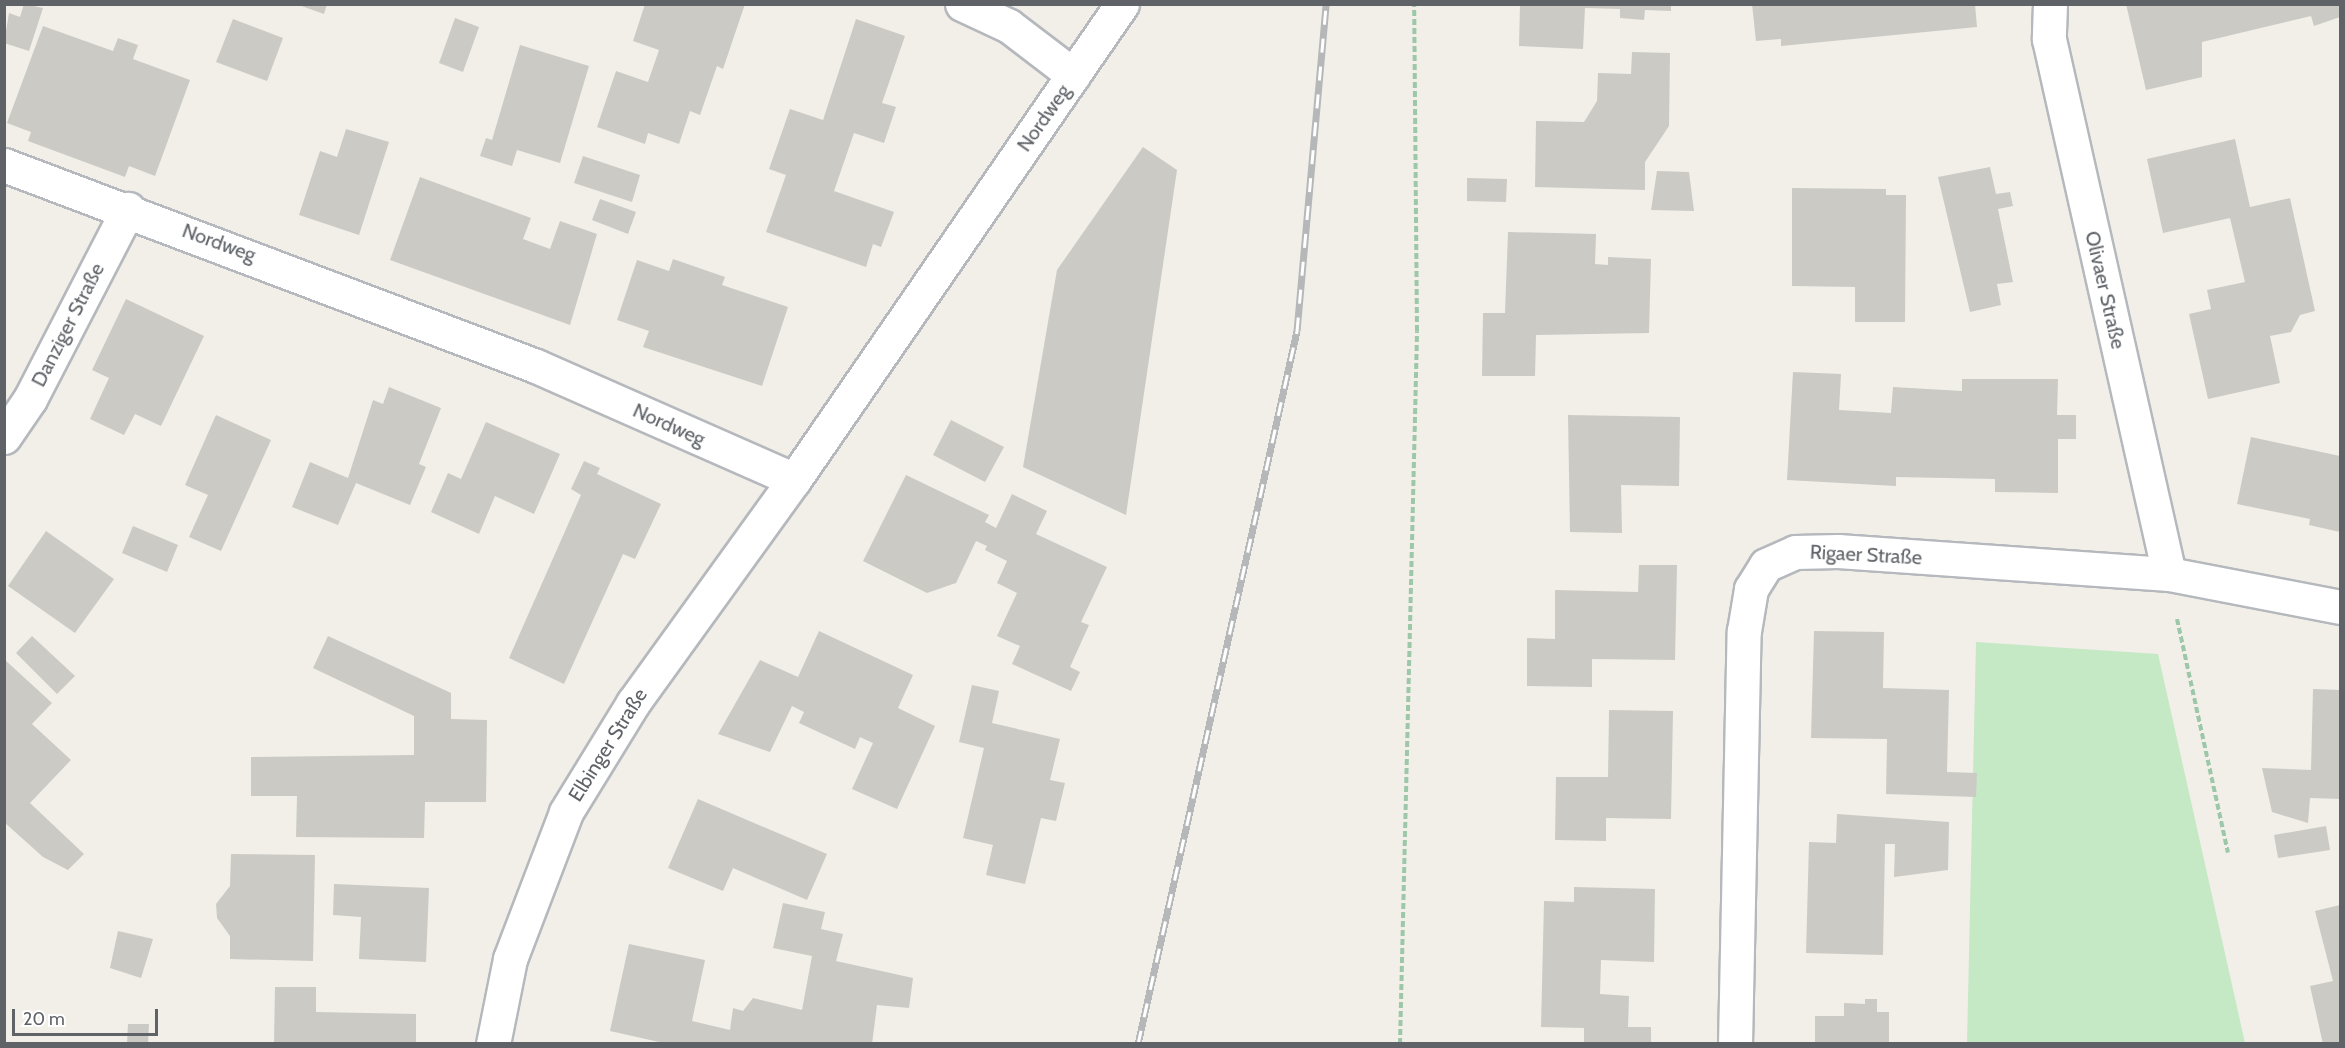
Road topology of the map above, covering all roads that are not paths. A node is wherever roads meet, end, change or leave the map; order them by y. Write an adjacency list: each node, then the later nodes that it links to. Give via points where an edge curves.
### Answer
1 (962, 4): 4 (street, via 1009,26)
2 (1122, 4): 4 (street, Nordweg)
3 (2050, 4): 9 (street, Olivaer Straße, via 2049,39)
4 (1073, 75): 8 (street, Nordweg)
5 (4, 165): 6 (street, Nordweg)
6 (128, 209): 7 (street, Danziger Straße, via 30,399); 8 (street, Nordweg, via 536,366)
7 (4, 437)
8 (794, 480): 11 (street, Elbinger Straße, via 633,703 566,812 510,959)
9 (2169, 574): 10 (street, Rigaer Straße); 12 (street, Rigaer Straße, via 1838,551 1795,552 1766,565 1752,589 1744,631)
10 (2340, 607)
11 (493, 1044)
12 (1735, 1044)

